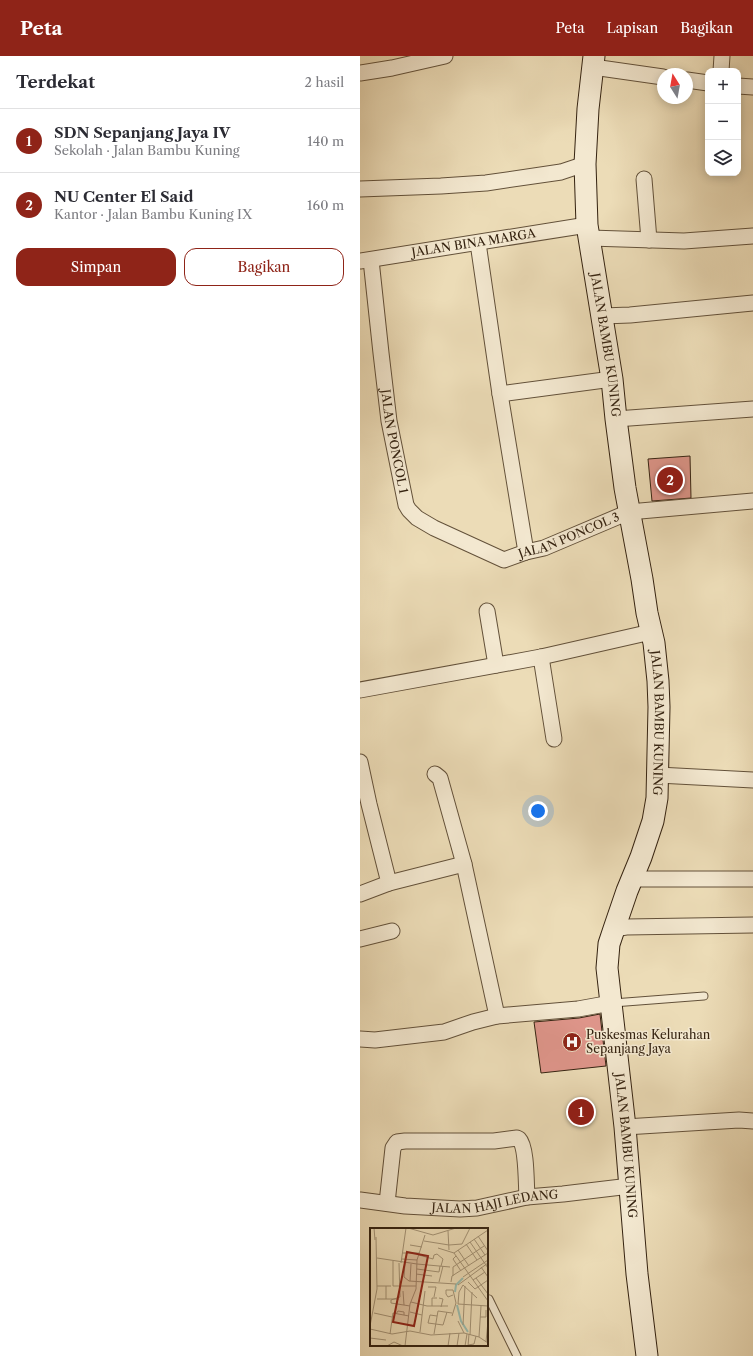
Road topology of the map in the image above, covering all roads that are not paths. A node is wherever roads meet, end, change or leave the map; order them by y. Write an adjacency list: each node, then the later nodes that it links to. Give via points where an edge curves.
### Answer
1 (445, 56): 5 (street)
2 (722, 56): 4 (street)
3 (593, 62): 6 (street); 11 (street, JALAN BAMBU KUNING)
4 (721, 68)
5 (360, 73)
6 (657, 76)
7 (693, 81): 8 (street)
8 (705, 83)
9 (741, 86): 10 (street)
10 (753, 87)
11 (585, 164): 13 (street, via 561,172 486,183); 14 (street, JALAN BAMBU KUNING)
12 (644, 179): 16 (street)
13 (360, 188)
14 (589, 232): 16 (street, JALAN BINA MARGA); 17 (street, JALAN BINA MARGA); 20 (street, JALAN BAMBU KUNING)
15 (753, 236): 16 (street, JALAN BINA MARGA, via 684,241)
16 (649, 240)
17 (478, 243): 18 (street, JALAN BINA MARGA); 22 (street)
18 (366, 260): 28 (street, JALAN PONCOL 1, via 389,421 406,505 417,518 434,528 499,559)
19 (753, 303): 20 (street)
20 (603, 316): 21 (street, JALAN BAMBU KUNING)
21 (612, 379): 22 (street); 24 (street, JALAN BAMBU KUNING)
22 (500, 394): 27 (street)
23 (753, 410): 24 (street)
24 (616, 419): 26 (street, JALAN BAMBU KUNING)
25 (753, 502): 26 (street, JALAN PONCOL 3)
26 (629, 512): 27 (street, JALAN PONCOL 3, via 544,548); 30 (street, JALAN BAMBU KUNING)
27 (526, 552): 28 (street, JALAN PONCOL 3)
28 (509, 559)
29 (487, 611): 32 (street)
30 (651, 632): 31 (street, JALAN BAMBU KUNING); 37 (street, JALAN BAMBU KUNING, via 658,681)
31 (541, 657): 32 (street, JALAN BAMBU KUNING); 34 (street)
32 (496, 665): 33 (street, JALAN BAMBU KUNING)
33 (360, 690)
34 (554, 739)
35 (360, 762): 42 (street)
36 (435, 774): 39 (street, via 440,778)
37 (658, 775): 38 (street); 40 (street, JALAN BAMBU KUNING, via 653,821)
38 (753, 780)
39 (464, 864): 42 (street); 50 (street)
40 (632, 879): 41 (street); 45 (street, JALAN BAMBU KUNING)
41 (753, 879)
42 (389, 883): 43 (street)
43 (360, 894)
44 (753, 925): 45 (street)
45 (614, 929): 49 (street, JALAN BAMBU KUNING, via 607,968)
46 (392, 931): 47 (street)
47 (360, 939)
48 (704, 996): 49 (lane)
49 (611, 1003): 50 (street, via 578,1009); 53 (street, JALAN BAMBU KUNING)
50 (497, 1016): 51 (street, via 444,1032 375,1040)
51 (360, 1039)
52 (753, 1121): 53 (street)
53 (625, 1127): 54 (street, JALAN BAMBU KUNING)
54 (630, 1186): 55 (street, JALAN HAJI LEDANG); 60 (street, JALAN BAMBU KUNING, via 637,1274)
55 (526, 1197): 57 (street, JALAN HAJI LEDANG, via 477,1208 428,1208); 57 (street, via 523,1145 517,1138 494,1141 405,1141 397,1142 392,1148)
56 (360, 1200): 57 (street, JALAN HAJI LEDANG)
57 (387, 1203)
58 (489, 1299): 59 (lane)
59 (517, 1356)
60 (648, 1356)

